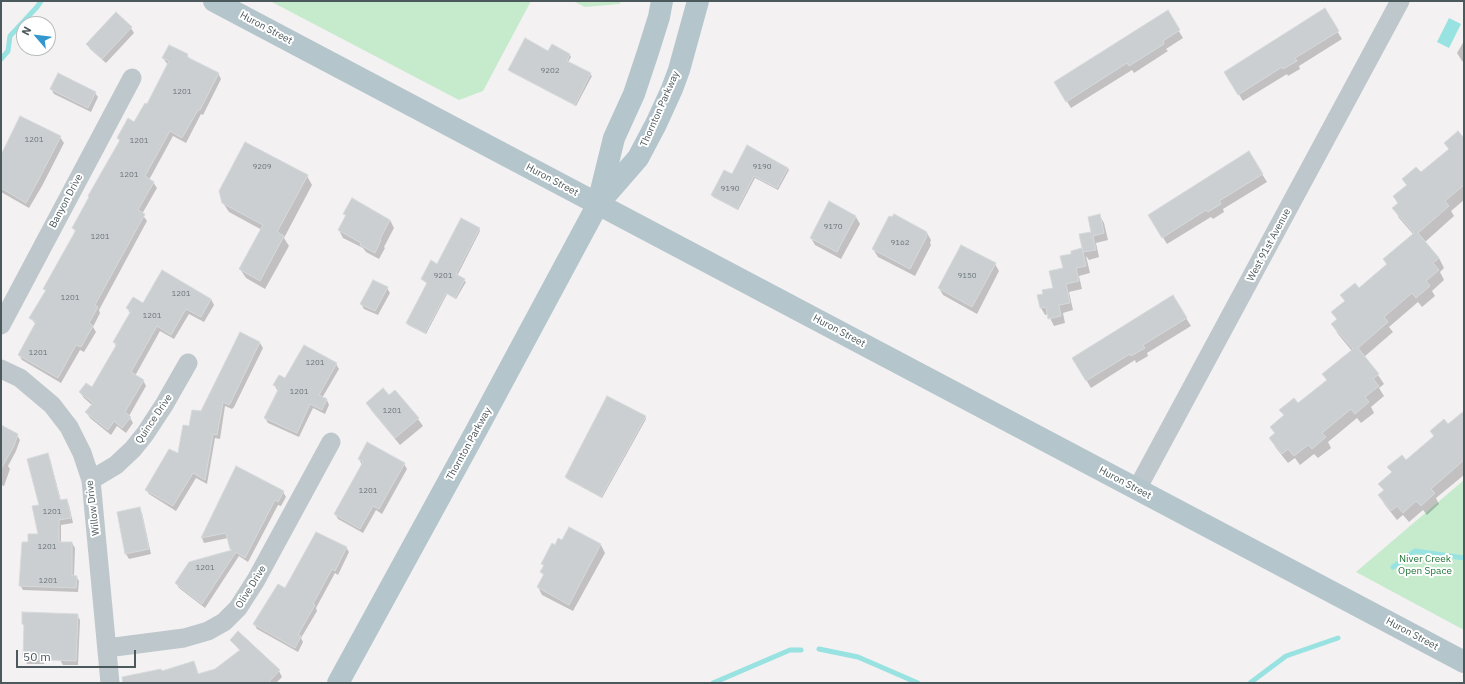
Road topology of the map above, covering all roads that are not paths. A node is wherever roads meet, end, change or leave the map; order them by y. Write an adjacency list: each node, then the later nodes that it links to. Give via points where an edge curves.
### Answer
1 (214, 1): 6 (main road, Huron Street)
2 (662, 1): 6 (main road, Thornton Parkway, via 634,94 614,138)
3 (698, 1): 6 (main road, Thornton Parkway, via 670,94 656,124 638,158)
4 (1400, 1): 12 (street, West 91st Avenue)
5 (132, 78): 7 (street, Banyon Drive)
6 (598, 204): 12 (main road, Huron Street); 16 (main road, Thornton Parkway)
7 (1, 325)
8 (188, 363): 11 (street, Quince Drive, via 164,405 133,449 116,465)
9 (1, 369): 11 (street, Willow Drive, via 20,378 52,405 69,427 82,453)
10 (331, 442): 13 (street, Olive Drive, via 256,580 238,608 224,622 208,631 184,638)
11 (91, 480): 13 (street, Willow Drive)
12 (1137, 489): 14 (main road, Huron Street)
13 (108, 648): 15 (street, Willow Drive)
14 (1464, 662)
15 (110, 683)
16 (338, 683)

